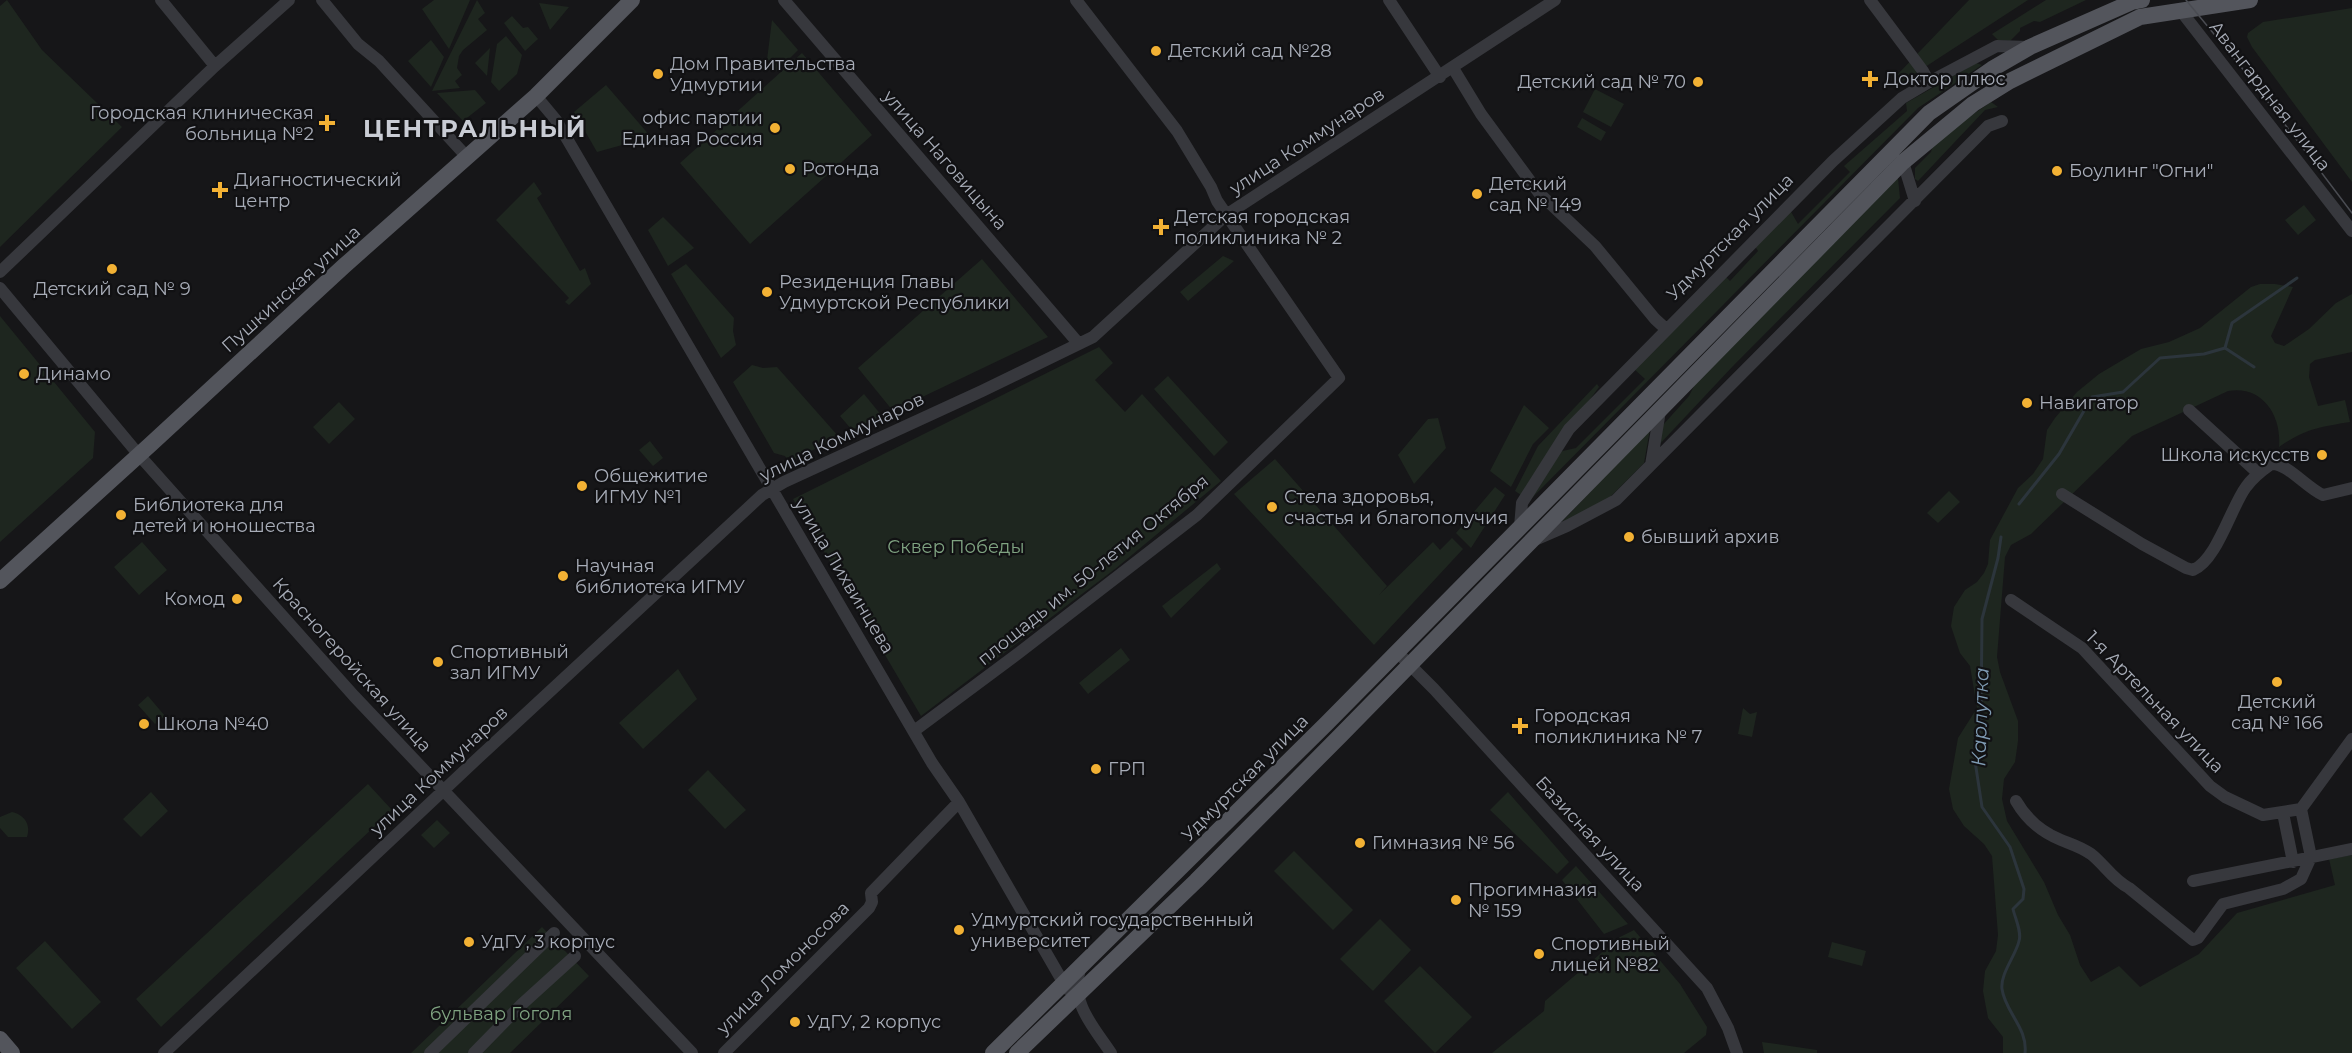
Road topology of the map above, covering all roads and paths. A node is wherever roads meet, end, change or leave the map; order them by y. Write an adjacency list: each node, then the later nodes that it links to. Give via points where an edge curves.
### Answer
1 (161, 0): 16 (street)
2 (289, 0): 16 (street)
3 (322, 0): 22 (street, via 358,44 380,61)
4 (632, 0): 20 (main road, Пушкинская улица)
5 (784, 0): 30 (street, улица Наговицына)
6 (1076, 0): 25 (street, via 1177,130)
7 (1389, 0): 18 (street)
8 (1555, 0): 17 (street, улица Коммунаров)
9 (1870, 0): 19 (street)
10 (2142, 0): 13 (main road, Удмуртская улица)
11 (2250, 0): 12 (main road, Удмуртская улица)
12 (2179, 4): 14 (main road, Удмуртская улица, via 2140,17); 26 (street, Авангардная улица)
13 (2072, 29): 14 (main road); 15 (main road, Удмуртская улица)
14 (2080, 46): 23 (main road, Удмуртская улица, via 1973,104)
15 (2030, 47): 19 (street, Удмуртская улица, via 1997,46); 39 (main road, Удмуртская улица, via 1929,113)
16 (215, 66): 27 (street)
17 (1453, 68): 18 (street, улица Коммунаров); 29 (street, via 1481,114 1539,193 1595,246)
18 (1440, 77): 25 (street, улица Коммунаров)
19 (1929, 82): 29 (street, Удмуртская улица, via 1902,98 1848,147)
20 (536, 96): 22 (main road, Пушкинская улица); 37 (street, улица Лихвинцева, via 556,120)
21 (2002, 121): 24 (street, Удмуртская улица, via 1988,126)
22 (467, 157): 33 (main road, Пушкинская улица)
23 (1903, 162): 24 (street); 31 (main road, Удмуртская улица)
24 (1915, 201): 34 (street, Удмуртская улица)
25 (1226, 215): 30 (street, улица Коммунаров, via 1093,337); 48 (street, площадь им. 50-летия Октября, via 1339,378 1197,515)
26 (2352, 231)
27 (0, 272)
28 (0, 288): 33 (street, Красногеройская улица)
29 (1666, 329): 39 (street, Удмуртская улица, via 1569,429 1522,503)
30 (1079, 344): 37 (street, улица Коммунаров)
31 (1660, 411): 34 (street); 40 (main road, Удмуртская улица)
32 (2189, 411): 35 (street)
33 (139, 455): 43 (main road, Пушкинская улица); 51 (street, Красногеройская улица)
34 (1651, 465): 40 (street, Удмуртская улица, via 1616,500)
35 (2258, 473): 36 (street, via 2277,463 2323,495); 38 (street, via 2245,488 2220,537 2193,570 2142,544)
36 (2352, 488)
37 (771, 490): 48 (street, улица Лихвинцева); 51 (street, улица Коммунаров)
38 (2062, 494)
39 (1520, 527): 41 (main road, Удмуртская улица)
40 (1530, 542): 42 (main road, Удмуртская улица)
41 (1489, 559): 42 (main road); 45 (main road, Удмуртская улица)
42 (1501, 572): 46 (main road, Удмуртская улица)
43 (0, 581)
44 (2011, 600): 55 (street, 1-я Артельная улица, via 2082,648 2210,786 2263,815)
45 (1396, 651): 46 (street, Базисная улица); 47 (main road, Удмуртская улица)
46 (1410, 665): 49 (main road, Удмуртская улица); 75 (street, Базисная улица, via 1707,988)
47 (1327, 723): 49 (main road); 59 (main road, Удмуртская улица)
48 (914, 731): 53 (street, улица Лихвинцева)
49 (1340, 736): 60 (main road, Удмуртская улица)
50 (2352, 739): 54 (street)
51 (443, 792): 68 (street, улица Коммунаров); 71 (street, Красногеройская улица)
52 (2016, 801): 57 (street, via 2043,832 2091,854 2120,883 2193,939 2198,938 2223,904 2283,889 2301,879)
53 (959, 802): 64 (street, улица Лихвинцева); 72 (street, улица Ломоносова, via 871,893 868,908)
54 (2301, 809): 55 (street, 1-я Артельная улица); 57 (street)
55 (2283, 813): 58 (street)
56 (2352, 849): 57 (street)
57 (2311, 857): 58 (street)
58 (2293, 862): 61 (street)
59 (1183, 868): 60 (main road); 64 (main road, Удмуртская улица, via 1080,969)
60 (1196, 881): 64 (main road, Удмуртская улица)
61 (2193, 881)
62 (554, 933): 69 (street)
63 (575, 956): 70 (street)
64 (1070, 993): 66 (main road, Удмуртская улица); 73 (main road, Удмуртская улица); 74 (street, улица Лихвинцева)
65 (0, 1038): 67 (main road)
66 (1002, 1050)
67 (12, 1053)
68 (164, 1053)
69 (430, 1053)
70 (474, 1053)
71 (692, 1053)
72 (724, 1053)
73 (1017, 1053)
74 (1111, 1053)
75 (1737, 1053)

